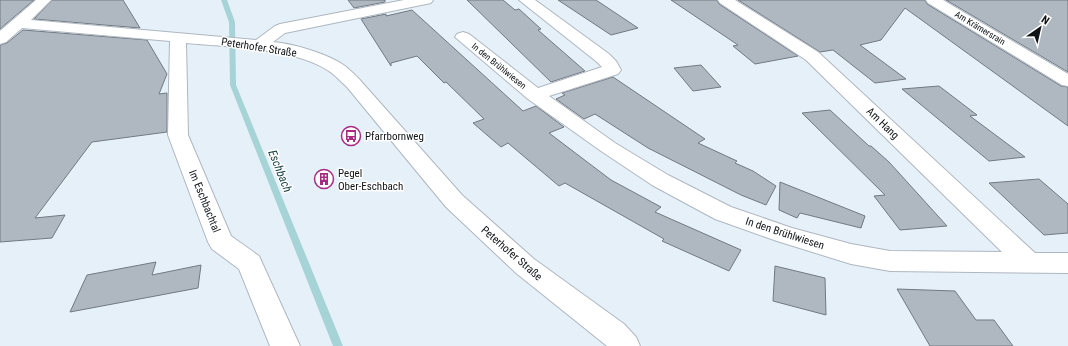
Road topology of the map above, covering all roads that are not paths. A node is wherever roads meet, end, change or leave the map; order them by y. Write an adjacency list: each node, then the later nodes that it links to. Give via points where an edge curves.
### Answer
1 (44, 0): 8 (street)
2 (352, 0): 7 (street)
3 (426, 0): 7 (street)
4 (526, 0): 14 (street, In den Brühlwiesen, via 603,58 612,70)
5 (725, 0): 15 (street, Am Hang, via 812,56)
6 (933, 0): 13 (street, Am Krämersrain)
7 (362, 13): 12 (street, via 280,28)
8 (18, 23): 9 (street, Peterhofer Straße); 11 (street)
9 (186, 37): 12 (street, Peterhofer Straße); 17 (street, Im Eschbachtal, via 178,135 221,242 250,263)
10 (463, 37): 14 (street, In den Brühlwiesen)
11 (0, 39)
12 (250, 44): 18 (street, Peterhofer Straße, via 298,52 339,70 454,201 525,266 614,333)
13 (1068, 81)
14 (535, 95): 15 (street, In den Brühlwiesen, via 660,180 723,213 786,235 851,254 890,261)
15 (1028, 262): 16 (street, In den Brühlwiesen)
16 (1068, 263)
17 (286, 346)
18 (624, 346)

